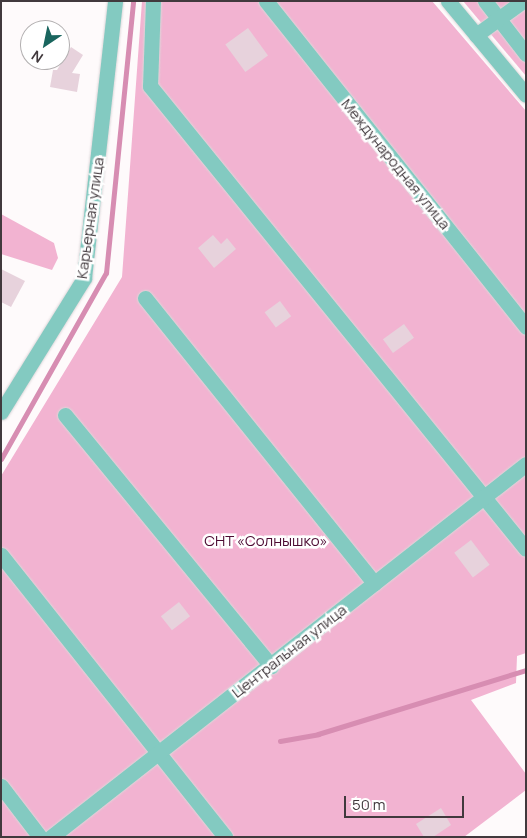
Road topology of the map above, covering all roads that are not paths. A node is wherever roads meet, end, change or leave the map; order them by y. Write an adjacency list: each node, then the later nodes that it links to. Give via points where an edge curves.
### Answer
1 (115, 1): 13 (street, Карьерная улица, via 84,278)
2 (153, 1): 16 (street, via 150,86)
3 (266, 1): 12 (street, Международная улица)
4 (448, 1): 8 (street)
5 (485, 1): 7 (street)
6 (518, 3): 7 (street)
7 (498, 19): 8 (street); 9 (street)
8 (476, 35): 10 (street)
9 (526, 54)
10 (526, 95)
11 (145, 298): 19 (street)
12 (526, 327)
13 (1, 412)
14 (65, 415): 20 (street)
15 (526, 464): 16 (street, Центральная улица)
16 (484, 495): 17 (street); 19 (street, Центральная улица)
17 (526, 549)
18 (1, 555): 21 (street)
19 (374, 583): 20 (street, Центральная улица)
20 (271, 666): 21 (street, Центральная улица)
21 (159, 753): 24 (street, Центральная улица); 25 (street)
22 (1, 786): 23 (street)
23 (40, 837)
24 (51, 837)
25 (225, 837)

